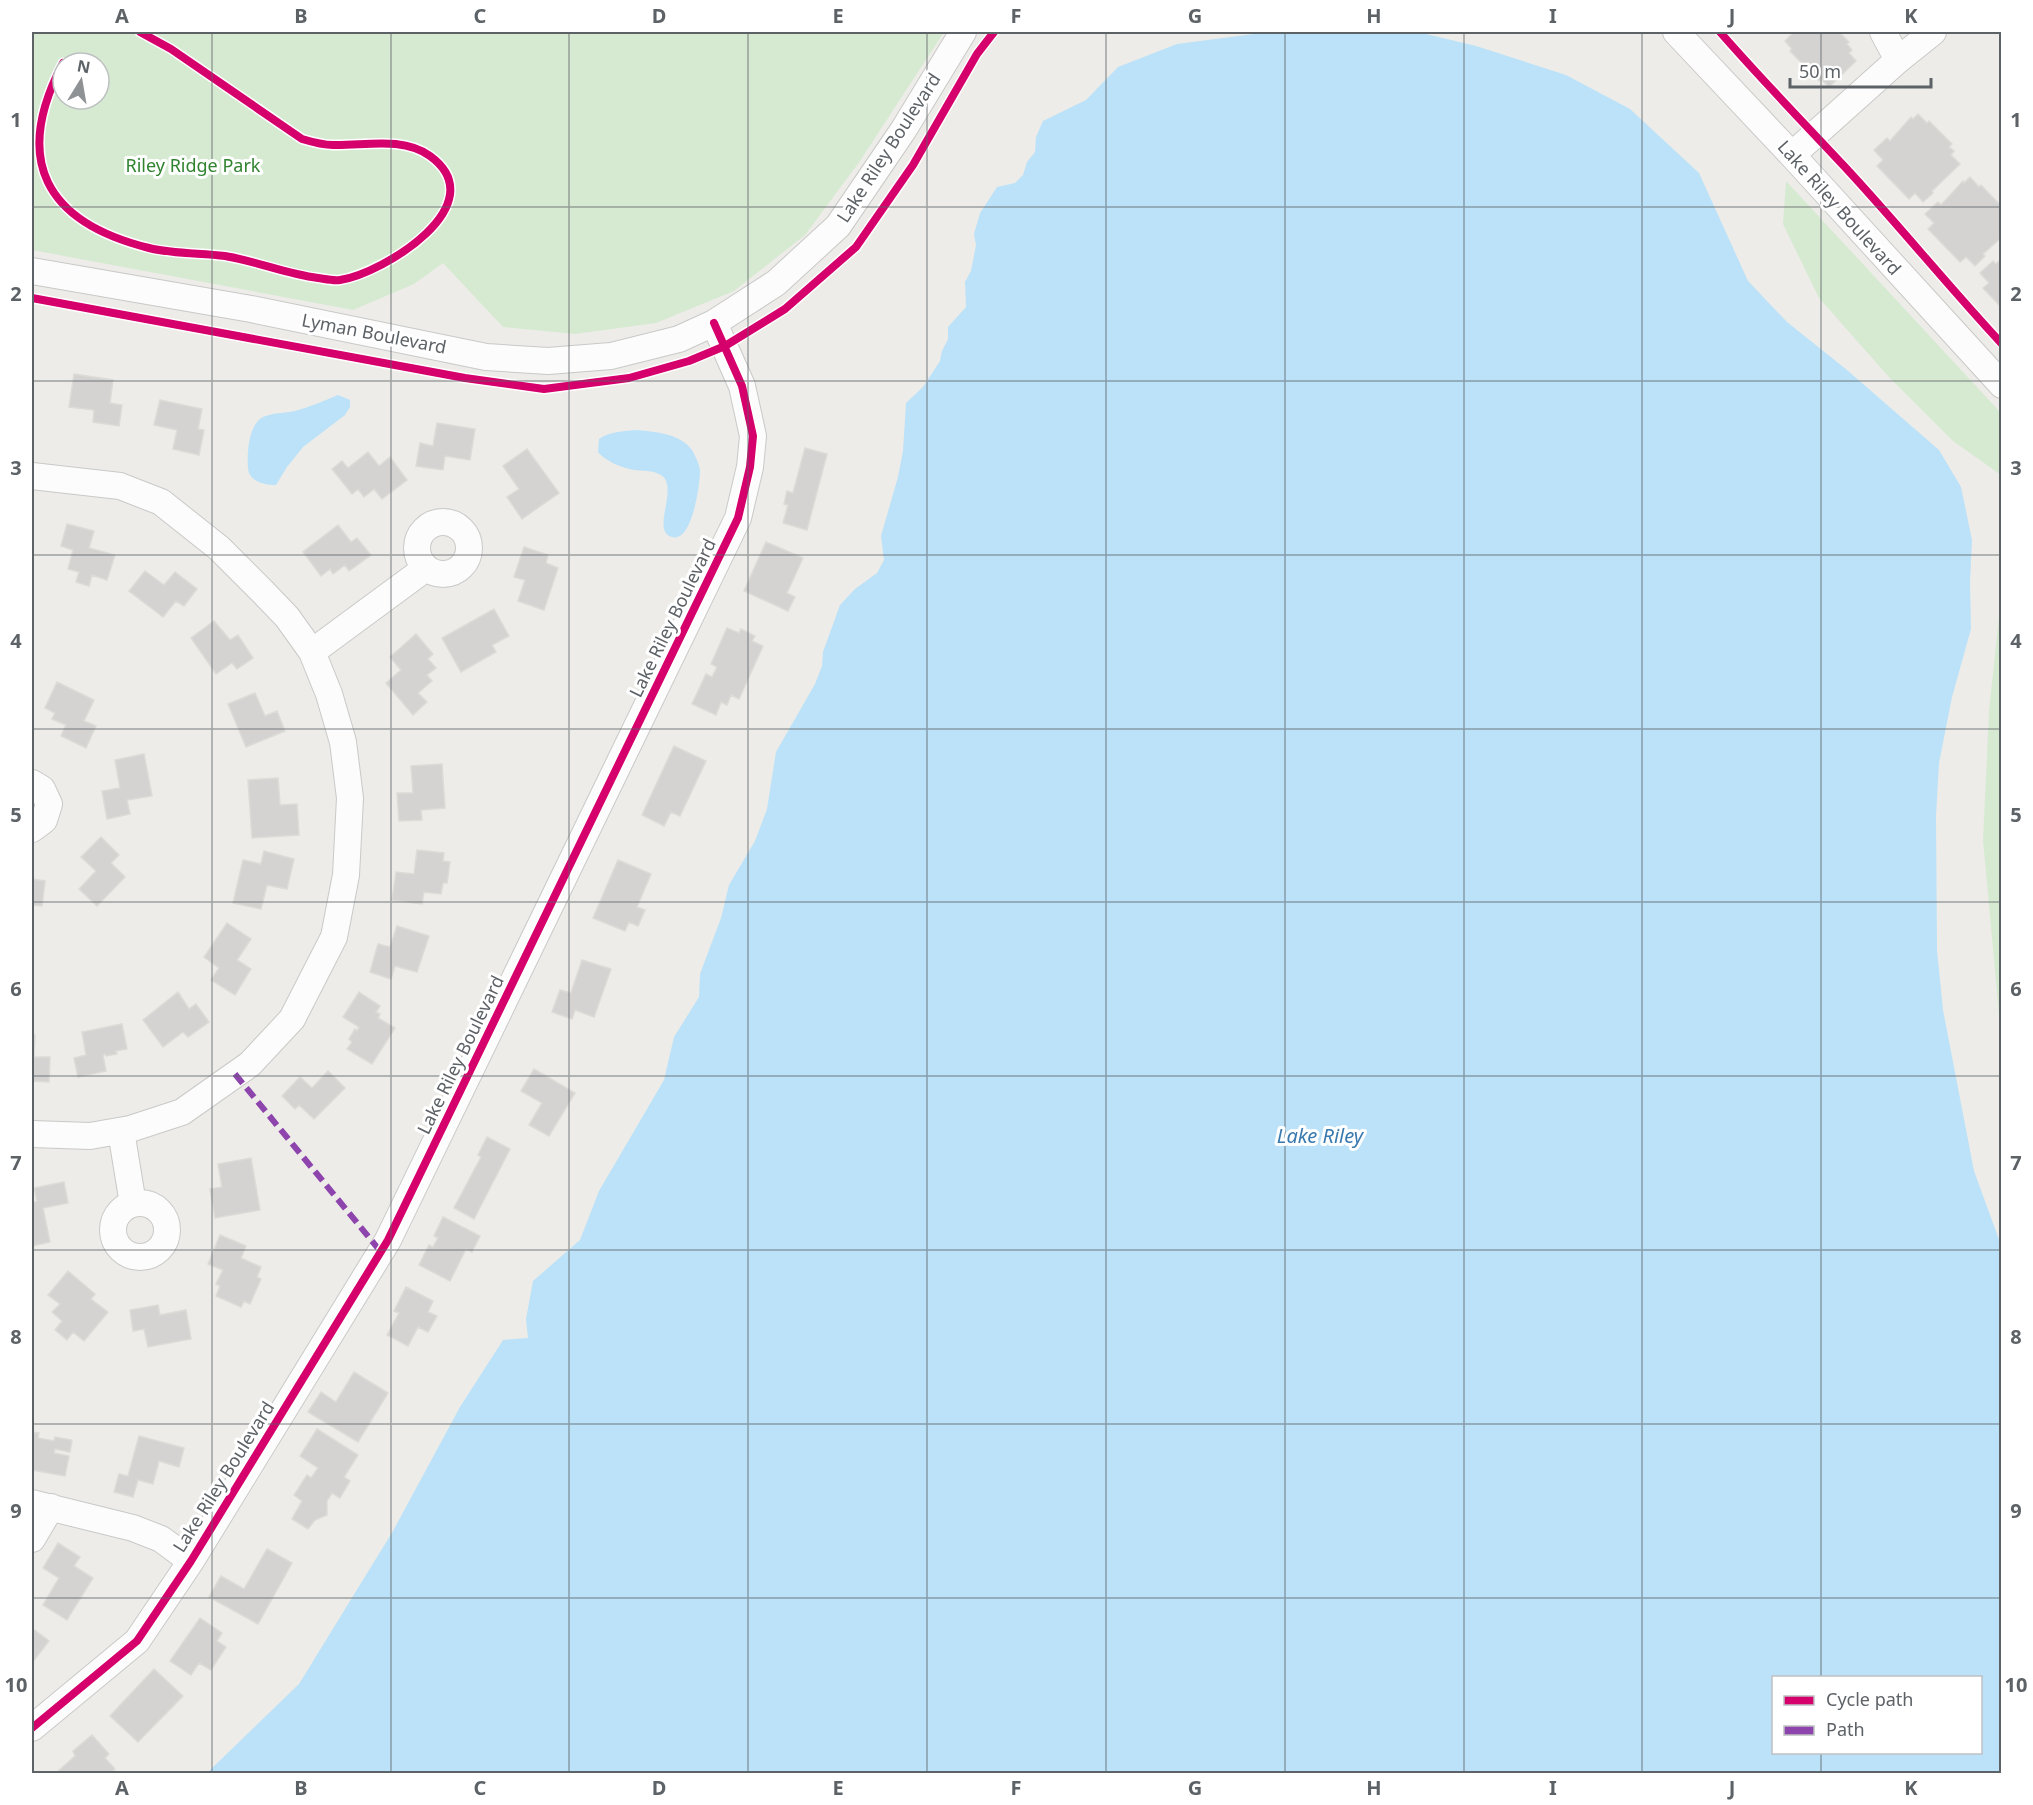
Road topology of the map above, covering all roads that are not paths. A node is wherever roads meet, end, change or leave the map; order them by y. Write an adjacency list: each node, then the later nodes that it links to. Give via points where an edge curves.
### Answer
1 (963, 32): 8 (street, Lake Riley Boulevard, via 838,226 776,283)
2 (1676, 32): 6 (street, Lake Riley Boulevard)
3 (1883, 32): 5 (street)
4 (1933, 32): 5 (street)
5 (1898, 60): 6 (street)
6 (1792, 155): 9 (street, Lake Riley Boulevard)
7 (32, 272): 8 (street, Lyman Boulevard, via 251,309 486,357 548,361 610,356 679,339)
8 (714, 323): 20 (street, Lake Riley Boulevard, via 742,386 753,436 738,518 388,1240)
9 (2001, 385)
10 (32, 476): 12 (street, via 120,486 161,502 226,555 286,617)
11 (426, 568): 12 (street)
12 (312, 652): 15 (street, via 343,742 350,798 346,875 334,937 292,1019 250,1064 182,1112)
13 (32, 783): 14 (street, via 42,789 49,804 44,820)
14 (32, 829)
15 (121, 1131): 16 (street, via 90,1136); 17 (street)
16 (32, 1134)
17 (133, 1204)
18 (41, 1505): 19 (street); 20 (street, via 133,1528 161,1539)
19 (32, 1539)
20 (191, 1561): 21 (street, Lake Riley Boulevard, via 137,1641)
21 (32, 1728)

